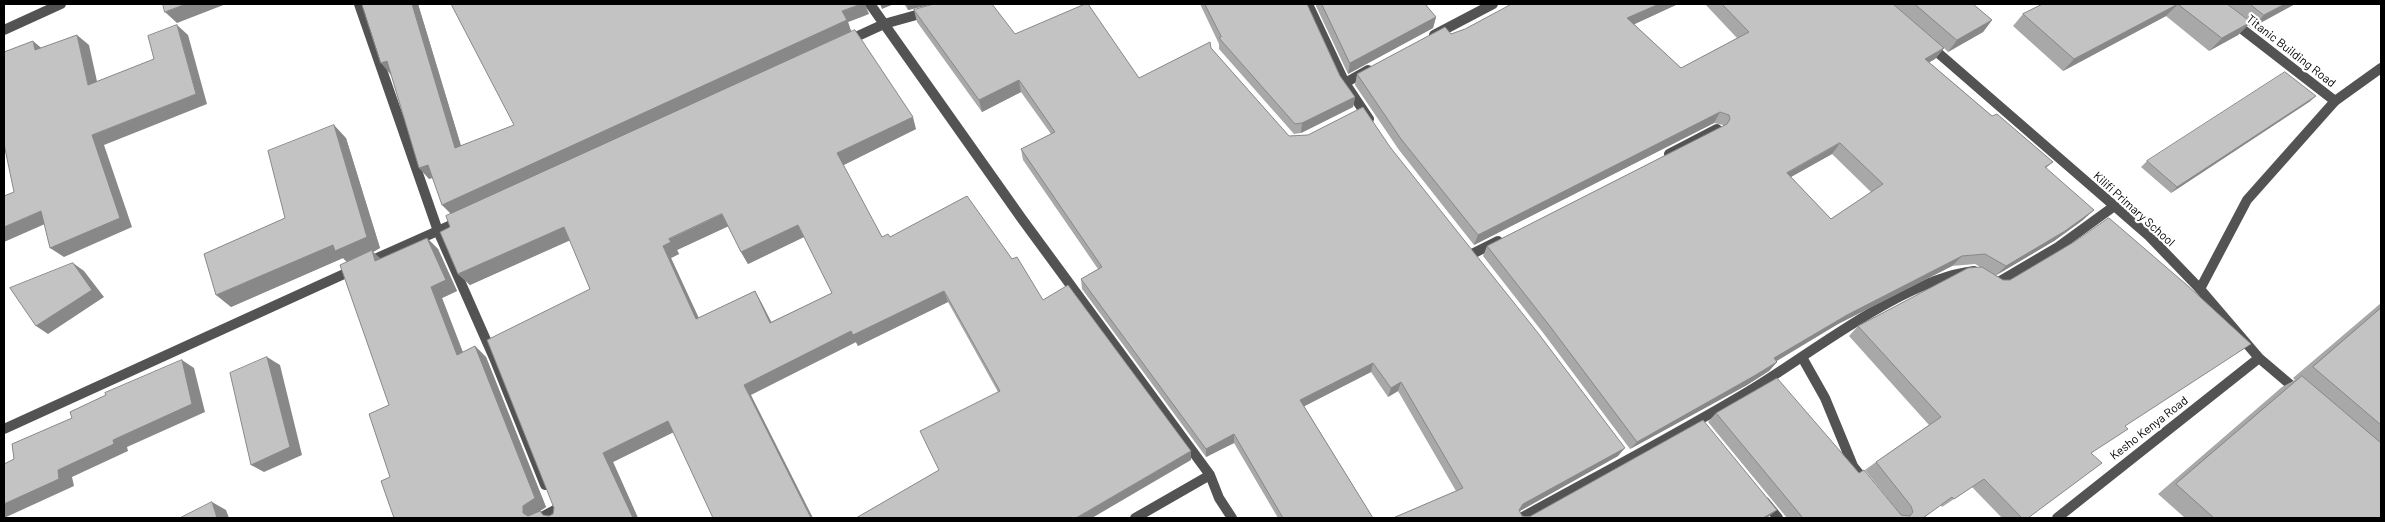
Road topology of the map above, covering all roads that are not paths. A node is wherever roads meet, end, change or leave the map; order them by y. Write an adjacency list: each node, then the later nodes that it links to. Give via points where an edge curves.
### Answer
1 (61, 4): 9 (street)
2 (359, 4): 22 (street)
3 (870, 4): 8 (street)
4 (1308, 4): 15 (street)
5 (1493, 4): 11 (street)
6 (937, 9): 8 (street)
7 (2222, 14): 16 (street, Titanic Building Road)
8 (884, 24): 12 (street); 30 (street, via 1022,220)
9 (4, 30)
10 (1920, 36): 20 (street, Kilifi Primary School)
11 (1423, 40)
12 (840, 45)
13 (1376, 66): 15 (street)
14 (2381, 68): 16 (street)
15 (1345, 82): 17 (street, via 1358,112)
16 (2335, 101): 25 (street, via 2247,200)
17 (1373, 125)
18 (1717, 128): 19 (street)
19 (1661, 159)
20 (2113, 207): 25 (street, Kilifi Primary School, via 2149,236); 27 (street, via 2058,247 1995,284 1972,270 1955,272 1856,322)
21 (474, 214): 22 (street)
22 (438, 231): 29 (street); 33 (street)
23 (1506, 236): 24 (street)
24 (1472, 254)
25 (2200, 289): 26 (street, Kilifi Primary School)
26 (2259, 358): 28 (street, Kilifi Primary School); 39 (street, Kesho Kenya Road)
27 (1803, 359): 31 (street, via 1825,398 1853,466); 37 (street, via 1701,424 1626,455)
28 (2309, 401)
29 (4, 429)
30 (1210, 475): 35 (street); 36 (street)
31 (1869, 486)
32 (1760, 496): 38 (street)
33 (553, 505): 34 (street)
34 (540, 518)
35 (1135, 518)
36 (1232, 518)
37 (1520, 518)
38 (1778, 518)
39 (2058, 518)

